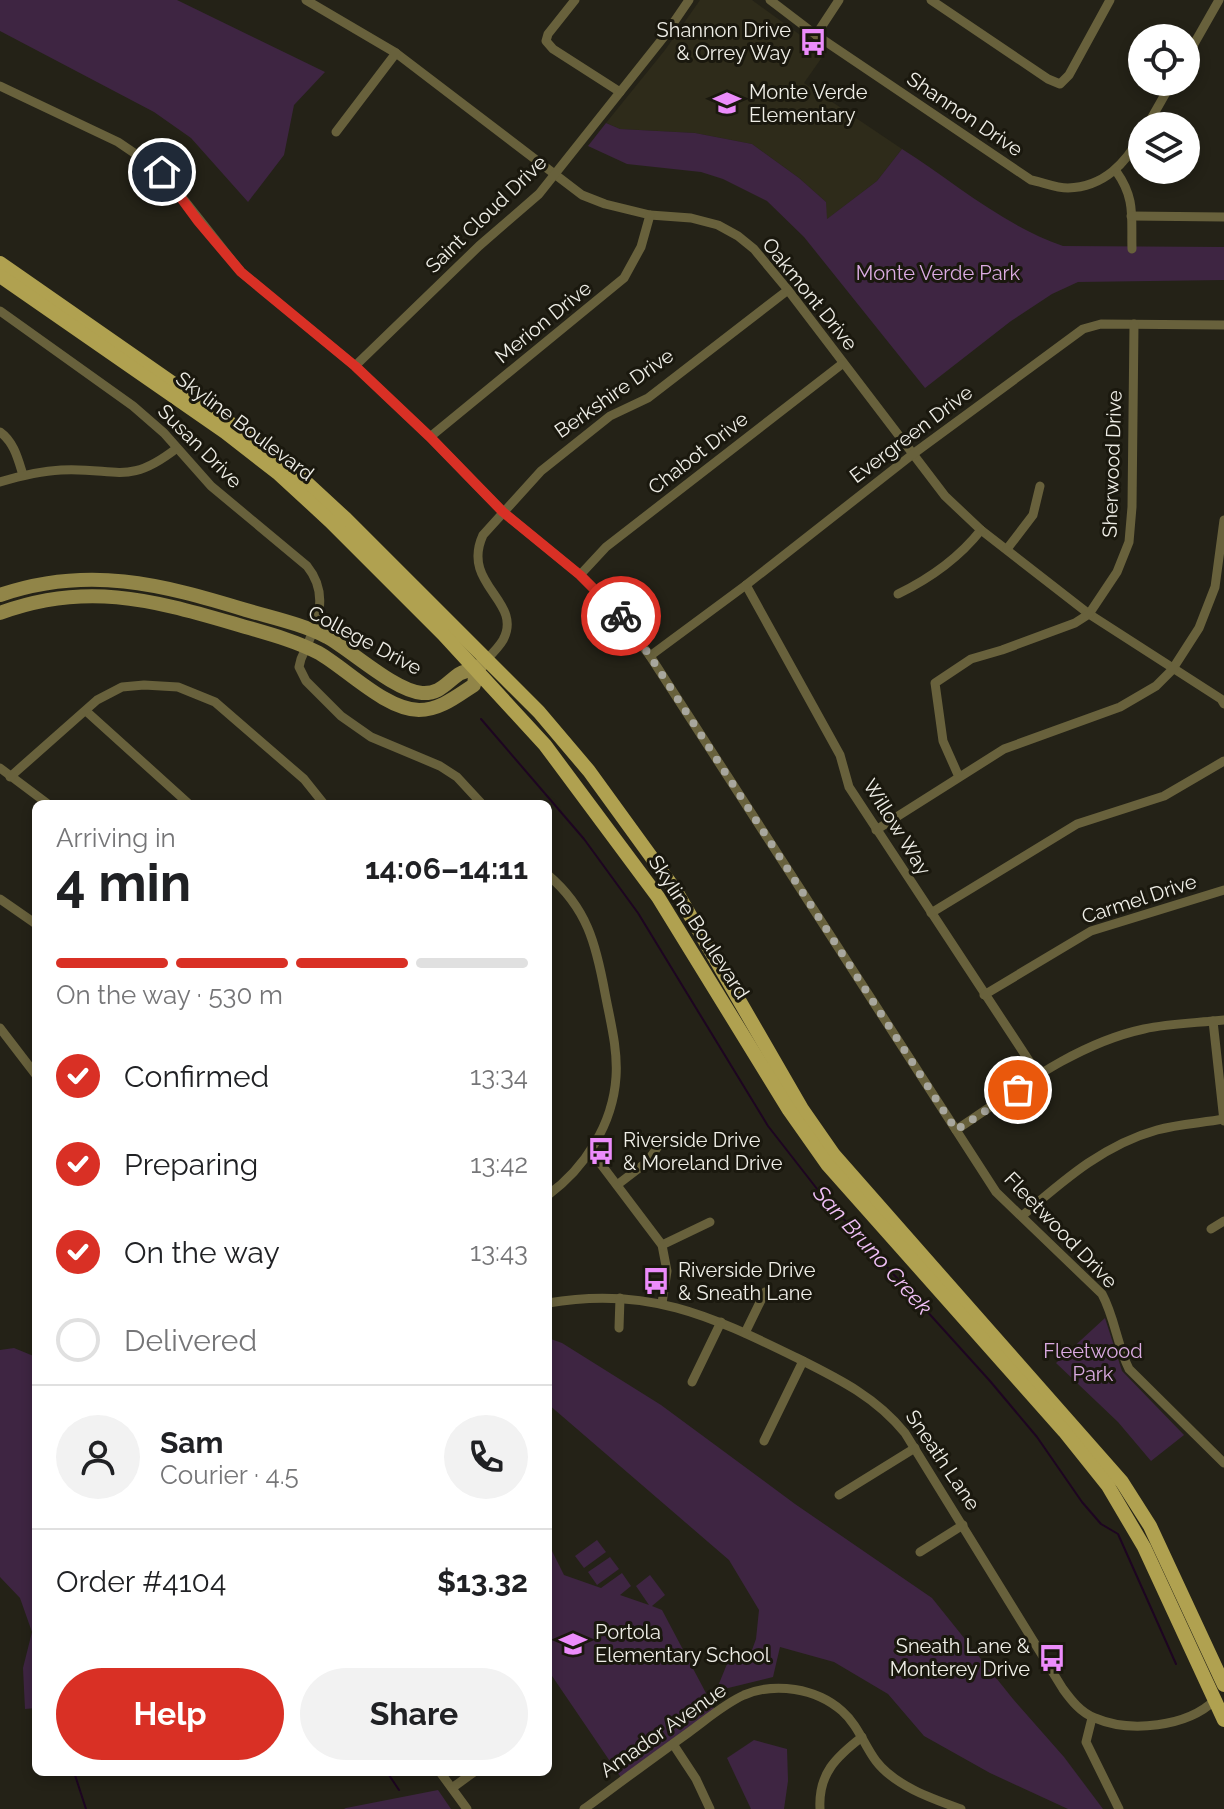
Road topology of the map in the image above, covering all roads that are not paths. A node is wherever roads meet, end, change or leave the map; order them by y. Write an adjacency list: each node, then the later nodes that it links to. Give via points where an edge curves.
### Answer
1 (306, 0): 10 (street, Oakmont Drive)
2 (575, 0): 15 (street, via 546,41)
3 (689, 0): 15 (street, Saint Cloud Drive)
4 (770, 0): 12 (street, Shannon Drive)
5 (839, 0): 12 (street)
6 (931, 0): 9 (street, via 1060,84)
7 (1095, 0): 9 (street)
8 (1219, 0): 11 (street)
9 (1108, 4)
10 (328, 5): 13 (street, Oakmont Drive)
11 (1200, 33)
12 (816, 35): 18 (street, Shannon Drive, via 1031,180 1067,188)
13 (396, 53): 16 (street); 19 (street, Oakmont Drive)
14 (0, 86): 31 (street, Fleetwood Drive, via 118,142 162,172 241,272)
15 (620, 92): 19 (street, Saint Cloud Drive)
16 (336, 132)
17 (1128, 157): 18 (street)
18 (1116, 171): 21 (street, via 1128,187)
19 (555, 176): 20 (street, Oakmont Drive, via 582,195); 31 (street, Saint Cloud Drive)
20 (650, 215): 26 (street, Oakmont Drive, via 718,225 754,249); 33 (street, Merion Drive, via 624,278)
21 (1131, 216): 22 (street); 23 (street)
22 (1224, 217)
23 (1132, 249)
24 (0, 263): 51 (main road, Skyline Boulevard, via 295,472)
25 (0, 276): 51 (main road, Skyline Boulevard, via 279,474)
26 (788, 290): 30 (street, Oakmont Drive); 39 (street, Berkshire Drive, via 648,398 610,416 541,471)
27 (0, 311): 34 (street, Susan Drive, via 94,376)
28 (1134, 324): 29 (street, Evergreen Drive); 35 (street, Evergreen Drive, via 1083,329); 48 (street, Sherwood Drive, via 1129,542 1117,572)
29 (1224, 325)
30 (842, 364): 35 (street, Oakmont Drive); 43 (street, Chabot Drive, via 606,547)
31 (355, 366): 33 (street, Fleetwood Drive)
32 (0, 432): 36 (street, via 17,454)
33 (430, 437): 39 (street, Fleetwood Drive)
34 (177, 448): 36 (street, via 133,473 58,470); 49 (street, Susan Drive, via 211,486 315,577 322,600)
35 (913, 454): 41 (street, Oakmont Drive, via 945,496); 44 (street, Evergreen Drive)
36 (23, 475): 37 (street)
37 (0, 482)
38 (1040, 486): 42 (street, via 1033,515)
39 (503, 512): 43 (street, Fleetwood Drive); 51 (street, Berkshire Drive, via 477,548 478,568 507,621 502,642)
40 (1224, 520): 52 (street, via 1215,587 1199,628)
41 (981, 530): 42 (street, Oakmont Drive); 45 (street, via 963,553)
42 (1007, 549): 48 (street, Oakmont Drive)
43 (580, 575): 50 (street, Fleetwood Drive)
44 (746, 585): 50 (street, Evergreen Drive); 63 (street, Willow Way)
45 (898, 594)
46 (0, 595): 49 (street, College Drive, via 69,580 132,581 177,589)
47 (0, 613): 49 (street, College Drive, via 71,596 130,597)
48 (1089, 614): 52 (street, Oakmont Drive); 58 (street, via 971,659 935,683 943,741)
49 (309, 638): 51 (street, College Drive, via 396,704 420,710 447,702 474,685); 62 (street, Susan Drive, via 301,675 341,716 371,737 440,766)
50 (650, 656): 75 (street, Fleetwood Drive)
51 (481, 664): 100 (main road, Skyline Boulevard, via 563,740 661,869 834,1155 1122,1482 1150,1526); 101 (main road, Skyline Boulevard, via 635,864 827,1164 1103,1479 1144,1547)
52 (1172, 670): 53 (street, Oakmont Drive); 58 (street, via 1120,707 1004,749)
53 (1224, 704)
54 (86, 711): 57 (street); 60 (street); 61 (street, via 122,687 178,687 215,702)
55 (1224, 761): 67 (street, via 1164,796 1077,824)
56 (0, 768): 57 (street)
57 (10, 777): 59 (street)
58 (959, 777): 63 (street)
59 (42, 800)
60 (185, 800)
61 (321, 800)
62 (478, 800)
63 (876, 830): 67 (street, Willow Way)
64 (552, 879): 77 (street, via 586,921 614,1042 613,1097)
65 (1224, 890): 69 (street, Carmel Drive, via 1091,931)
66 (0, 899): 68 (street)
67 (931, 913): 69 (street, Willow Way)
68 (32, 921)
69 (984, 995): 73 (street, Willow Way)
70 (1218, 1021): 73 (street, via 1145,1028 1075,1053); 74 (street)
71 (0, 1028): 72 (street)
72 (32, 1070)
73 (1039, 1076): 75 (street)
74 (1224, 1120): 80 (street, via 1157,1130 1116,1145)
75 (956, 1130): 80 (street, Fleetwood Drive, via 996,1192)
76 (657, 1148): 78 (street)
77 (591, 1151): 78 (street); 79 (street)
78 (617, 1185): 84 (street)
79 (552, 1192)
80 (1022, 1216): 96 (street, Fleetwood Drive, via 1102,1294 1129,1369)
81 (1224, 1221): 83 (street)
82 (710, 1222): 84 (street)
83 (1211, 1229)
84 (662, 1245): 88 (street, via 667,1271)
85 (765, 1292): 91 (street)
86 (620, 1298): 87 (street, Sneath Lane); 88 (street, Sneath Lane); 90 (street)
87 (552, 1302)
88 (662, 1303): 89 (street, Sneath Lane)
89 (721, 1322): 91 (street, Sneath Lane); 93 (street)
90 (619, 1328)
91 (745, 1333): 92 (street, Sneath Lane)
92 (803, 1361): 94 (street); 95 (street, Sneath Lane, via 866,1395 894,1419)
93 (692, 1382)
94 (764, 1441)
95 (915, 1448): 97 (street); 98 (street, Sneath Lane)
96 (1224, 1463)
97 (839, 1495)
98 (963, 1525): 99 (street); 102 (street, Sneath Lane, via 1071,1701)
99 (920, 1552)
100 (1224, 1685)
101 (1219, 1698): 102 (street, via 1189,1716 1156,1724); 103 (main road, Skyline Boulevard)
102 (1092, 1718): 117 (street, via 1086,1742)
103 (1224, 1720)
104 (862, 1737): 105 (street, Amador Avenue, via 828,1701 778,1688 743,1696); 110 (street, Amador Avenue, via 888,1773); 115 (street, via 825,1774)
105 (673, 1744): 109 (street, Amador Avenue); 114 (street)
106 (443, 1776): 108 (street)
107 (468, 1776): 108 (street)
108 (452, 1788): 111 (street)
109 (599, 1798): 112 (street, Amador Avenue); 113 (street)
110 (945, 1806): 116 (street, Amador Avenue)
111 (467, 1809)
112 (584, 1809)
113 (607, 1809)
114 (710, 1809)
115 (820, 1809)
116 (961, 1809)
117 (1119, 1809)

